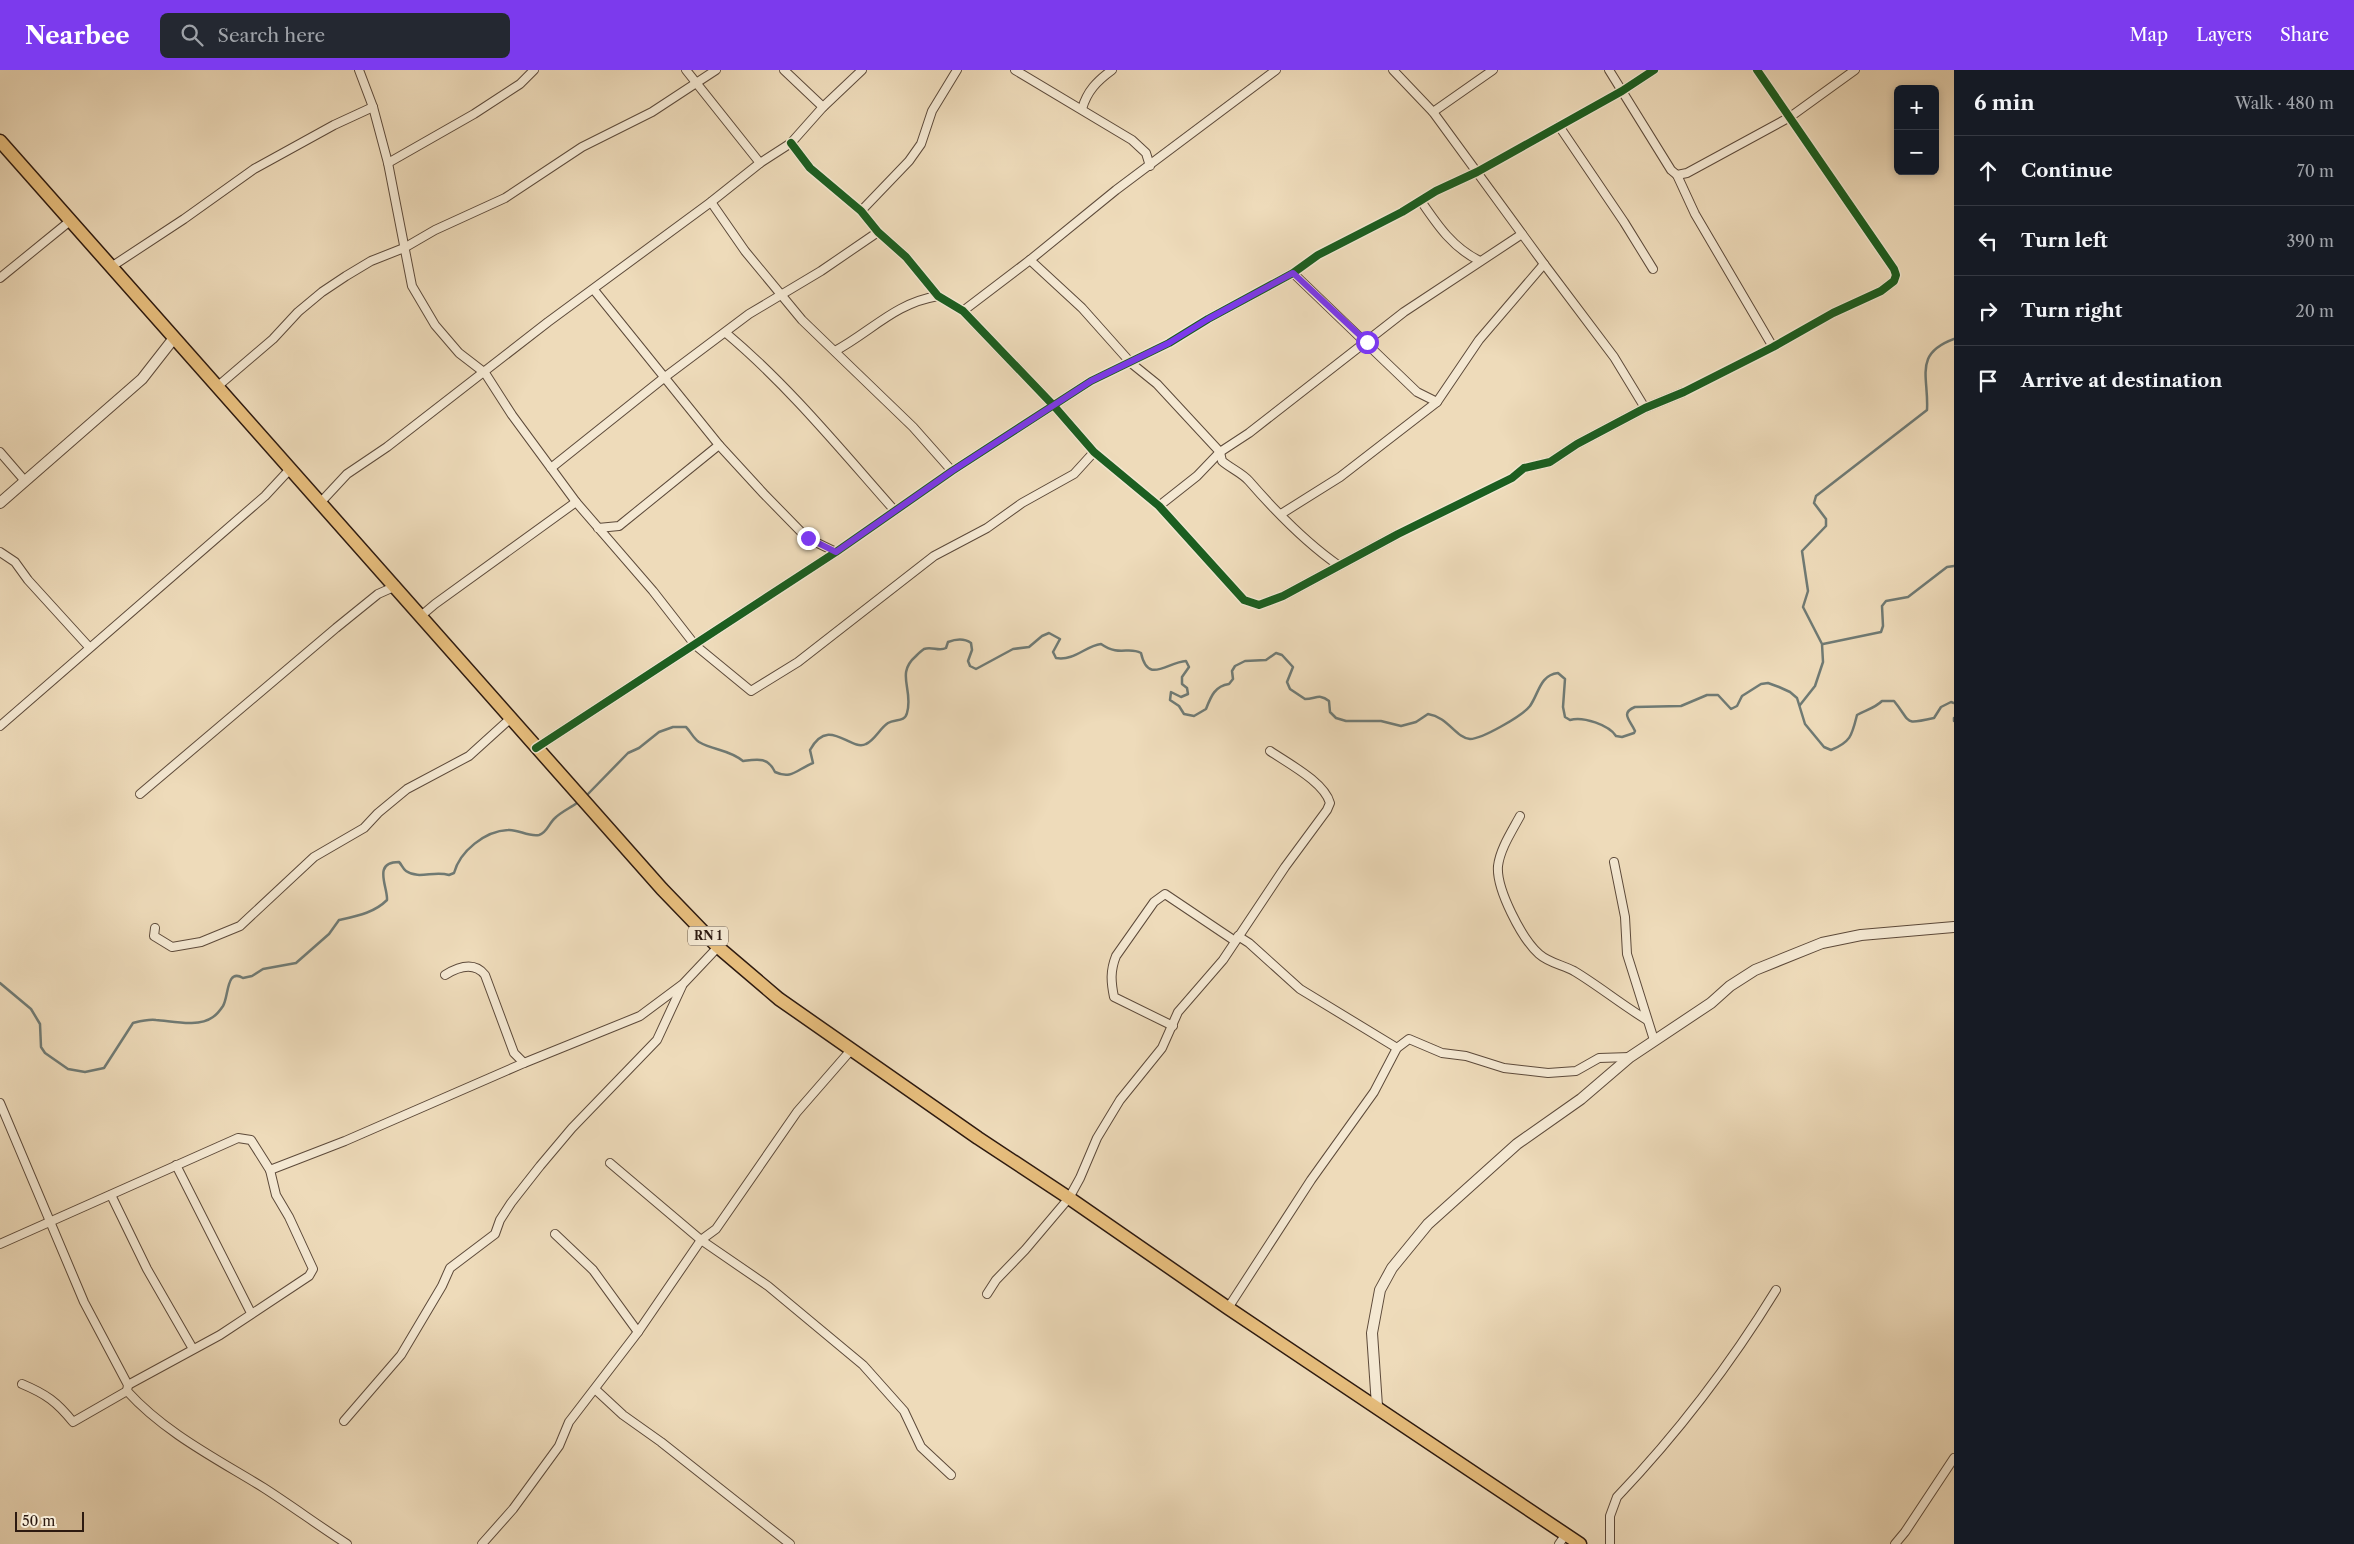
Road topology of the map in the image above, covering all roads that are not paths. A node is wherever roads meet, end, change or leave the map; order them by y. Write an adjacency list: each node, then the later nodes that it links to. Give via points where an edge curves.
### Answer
1 (359, 70): 19 (street)
2 (534, 70): 27 (street, via 520,84 474,114)
3 (686, 70): 17 (street)
4 (716, 70): 17 (street)
5 (784, 70): 20 (street)
6 (862, 70): 20 (street)
7 (957, 70): 34 (street, via 932,111 921,144 909,162)
8 (1015, 70): 21 (street)
9 (1112, 70): 21 (street, via 1086,96)
10 (1276, 70): 29 (street)
11 (1393, 70): 22 (street)
12 (1493, 70): 22 (street)
13 (1609, 70): 18 (street)
14 (1654, 70): 18 (street)
15 (1757, 70): 23 (street)
16 (1855, 70): 23 (street)
17 (698, 83): 28 (street); 38 (street, via 652,112 582,147 505,198 434,230)
18 (1622, 91): 24 (street); 31 (street)
19 (373, 107): 27 (street); 42 (street, via 254,168)
20 (823, 107): 26 (street)
21 (1082, 109): 29 (street, via 1132,140 1146,153)
22 (1433, 112): 30 (street)
23 (1790, 117): 31 (street, via 1687,173); 53 (street, via 1896,275 1894,282 1881,291 1833,313)
24 (1559, 126): 30 (street); 43 (street)
25 (0, 141): 35 (main road, RN 1)
26 (791, 143): 28 (street); 34 (street, via 810,168)
27 (388, 163): 38 (street)
28 (760, 163): 33 (street)
29 (1150, 166): 39 (street)
30 (1477, 172): 32 (street); 37 (street)
31 (1677, 175): 53 (street, via 1695,214)
32 (1420, 201): 40 (street, via 1449,239 1464,253); 44 (street, via 1318,255)
33 (711, 202): 46 (street); 47 (street)
34 (861, 211): 36 (street)
35 (70, 222): 42 (main road, RN 1); 45 (street)
36 (878, 232): 47 (street); 48 (street, via 906,257)
37 (1522, 234): 40 (street); 41 (street)
38 (404, 248): 56 (street, via 412,286 434,325 460,353); 58 (street, via 371,261 322,292)
39 (1030, 260): 49 (street); 55 (street, via 1082,308)
40 (1480, 261): 52 (street, via 1404,312)
41 (1544, 264): 59 (street, via 1479,340); 61 (street, via 1614,357)
42 (111, 267): 51 (main road, RN 1)
43 (1653, 268)
44 (1293, 273): 52 (street); 55 (street)
45 (0, 278)
46 (594, 290): 56 (street); 57 (street)
47 (780, 294): 50 (street); 54 (street)
48 (938, 296): 49 (street); 54 (street, via 919,299 901,307)
49 (963, 311): 60 (street)
50 (726, 333): 57 (street); 74 (street, via 757,359 809,412)
51 (174, 338): 58 (main road, RN 1); 69 (street, via 142,379)
52 (1367, 342): 59 (street, via 1417,392); 65 (street)
53 (1773, 347): 61 (street)
54 (835, 351): 68 (street, via 913,427)
55 (1131, 363): 60 (street, via 1091,381); 65 (street, via 1157,384)
56 (485, 373): 67 (street); 72 (street, via 347,474)
57 (665, 377): 62 (street); 67 (street)
58 (218, 386): 66 (main road, RN 1)
59 (1437, 402): 75 (street, via 1340,478)
60 (1054, 406): 64 (street); 68 (street)
61 (1645, 408): 79 (street, via 1550,462 1524,468 1512,478)
62 (719, 445): 76 (street, via 619,526); 78 (street, via 808,538)
63 (0, 452): 69 (street)
64 (1094, 452): 73 (street); 82 (street, via 1074,474 1022,503 987,528 934,556 798,662 751,691)
65 (1220, 452): 73 (street, via 1197,476); 75 (street, via 1222,461 1248,480 1260,496)
66 (291, 468): 72 (main road, RN 1); 83 (street, via 266,496)
67 (551, 468): 71 (street)
68 (952, 471): 74 (street)
69 (25, 482): 70 (street)
70 (0, 502)
71 (576, 502): 76 (street); 81 (street)
72 (320, 503): 80 (main road, RN 1)
73 (1158, 506): 79 (street, via 1248,602 1259,605 1283,596)
74 (895, 511): 78 (street)
75 (1281, 514): 79 (street)
76 (598, 528): 82 (street)
77 (0, 552): 83 (street, via 16,562 28,580)
78 (836, 552): 82 (street)
79 (1338, 565)
80 (396, 586): 81 (main road, RN 1); 88 (street, via 378,594 336,628)
81 (422, 615): 84 (main road, RN 1)
82 (695, 645): 86 (street)
83 (89, 647): 85 (street)
84 (511, 718): 86 (main road, RN 1); 92 (street, via 469,756 408,789 364,828 314,857 240,926 209,940 172,947 154,936)
85 (0, 726)
86 (536, 748): 94 (main road, RN 1)
87 (1270, 752): 93 (street, via 1312,780 1327,793 1330,803)
88 (140, 794)
89 (1520, 816): 97 (street, via 1498,865 1499,880 1528,942 1541,956 1574,971)
90 (1614, 862): 97 (street, via 1625,917 1627,954)
91 (1954, 926): 99 (street, via 1861,935 1793,953 1755,970 1730,986 1711,1004)
92 (155, 928)
93 (1236, 939): 98 (street, via 1223,960 1178,1012); 98 (street, via 1165,894 1154,902 1116,956 1110,980 1114,997); 100 (street, via 1249,943 1300,989)
94 (718, 947): 96 (street); 101 (main road, RN 1, via 779,999)
95 (445, 975): 103 (street, via 454,969 480,968 514,1053)
96 (683, 984): 103 (street, via 640,1016); 124 (street, via 657,1040 540,1166 511,1202 495,1234 450,1268 401,1355)
97 (1647, 1020): 99 (street)
98 (1173, 1026): 109 (street, via 1162,1048 1120,1100 1097,1138)
99 (1654, 1040): 102 (street)
100 (1397, 1048): 102 (street, via 1409,1039 1442,1054 1466,1056 1504,1068 1548,1073 1576,1071 1599,1058); 116 (street, via 1374,1092 1311,1180)
101 (852, 1050): 109 (main road, RN 1); 112 (street, via 797,1112 716,1229)
102 (1630, 1057): 123 (street, via 1581,1098 1517,1144 1428,1224 1392,1268 1380,1290 1374,1314 1372,1333)
103 (524, 1064): 107 (street, via 388,1124)
104 (0, 1103): 110 (street)
105 (610, 1163): 112 (street)
106 (176, 1165): 107 (street, via 238,1138 251,1140); 108 (street); 117 (street)
107 (270, 1170): 117 (street, via 276,1195 314,1269 309,1276)
108 (111, 1195): 110 (street); 119 (street, via 147,1269)
109 (1069, 1198): 115 (street); 116 (main road, RN 1)
110 (49, 1221): 113 (street); 121 (street, via 84,1302)
111 (555, 1234): 118 (street, via 593,1270)
112 (701, 1240): 118 (street); 126 (street, via 768,1286 863,1365 904,1411 921,1447)
113 (0, 1244)
114 (1776, 1290): 132 (street, via 1740,1348 1701,1400 1617,1497 1610,1516)
115 (987, 1294)
116 (1228, 1308): 123 (main road, RN 1)
117 (251, 1313): 119 (street)
118 (638, 1332): 122 (street)
119 (193, 1349): 121 (street)
120 (22, 1384): 121 (street, via 45,1393 73,1422)
121 (128, 1388): 128 (street, via 155,1416 212,1458)
122 (596, 1390): 129 (street, via 570,1422 559,1446 513,1509); 130 (street, via 622,1415)
123 (1377, 1406): 127 (main road, RN 1)
124 (344, 1421)
125 (1954, 1458): 133 (street)
126 (950, 1475)
127 (1563, 1539): 131 (main road, RN 1)
128 (347, 1544)
129 (482, 1544)
130 (790, 1544)
131 (1580, 1544)
132 (1610, 1544)
133 (1894, 1544)

